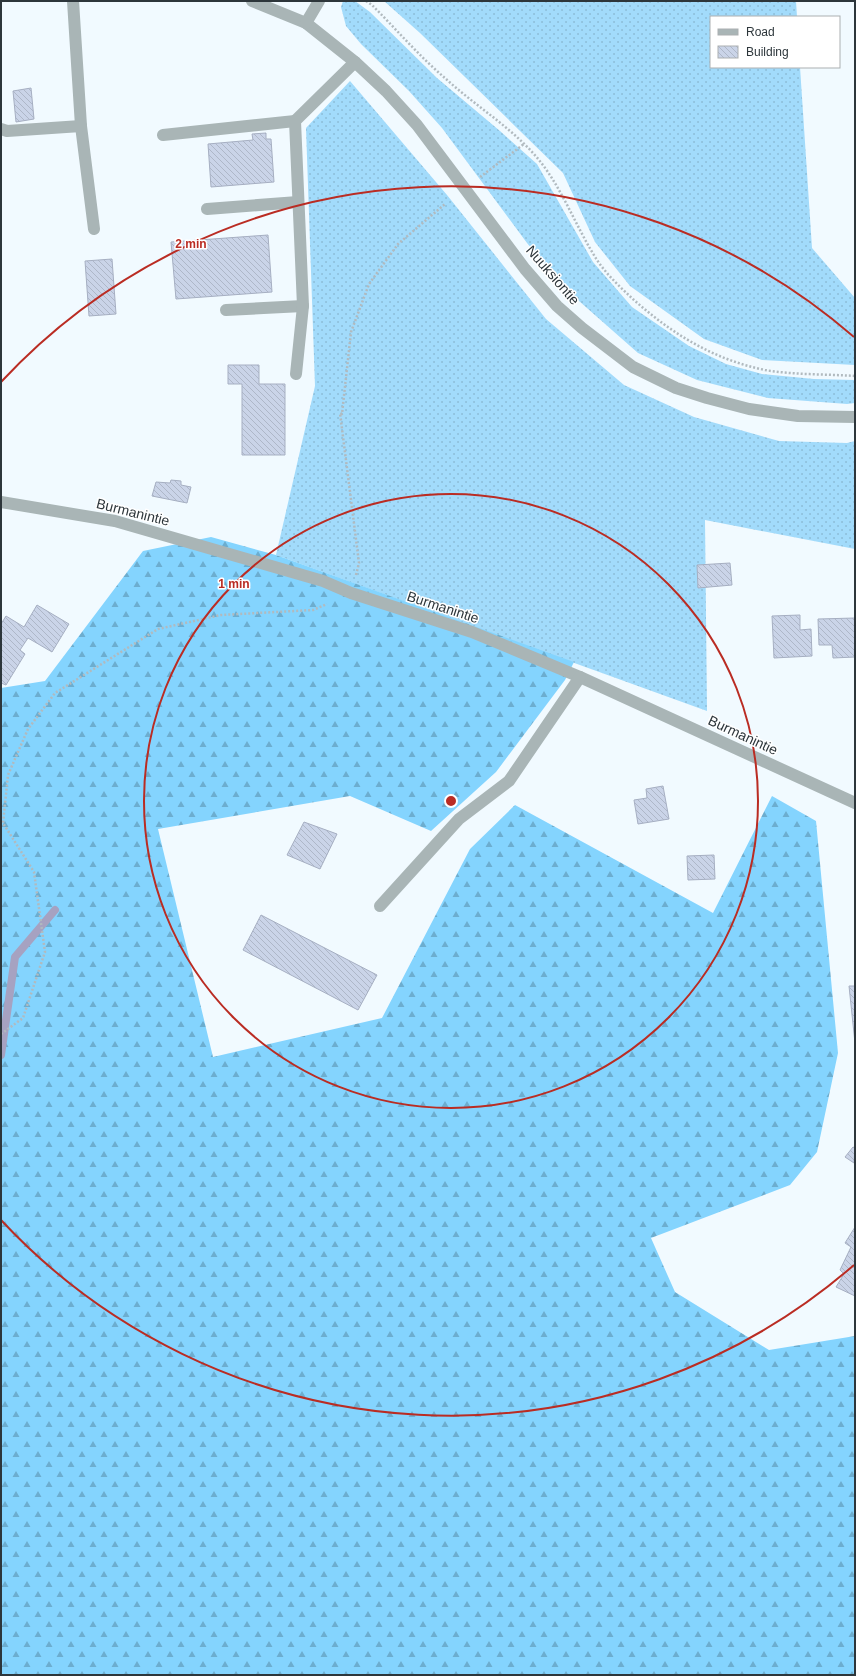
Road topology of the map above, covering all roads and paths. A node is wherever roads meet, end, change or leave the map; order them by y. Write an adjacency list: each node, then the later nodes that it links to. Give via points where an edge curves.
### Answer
1 (73, 1): 8 (street)
2 (252, 1): 5 (street, Nuuksiontie)
3 (319, 1): 5 (street)
4 (366, 1): 11 (path, via 444,78)
5 (306, 23): 6 (street, Nuuksiontie)
6 (355, 62): 7 (street); 21 (street, Nuuksiontie, via 417,125 525,269 558,306 633,367 676,388 749,409 798,416)
7 (295, 121): 10 (street); 13 (street)
8 (81, 126): 9 (street, via 7,131); 16 (street)
9 (1, 129)
10 (163, 135)
11 (524, 144): 12 (path); 20 (path, via 540,161 554,182 598,261 619,287 673,331 699,347 743,365 767,370)
12 (480, 177)
13 (298, 202): 15 (street); 17 (street)
14 (445, 204): 23 (path, via 398,244 369,284 351,332 342,414 340,413 359,563)
15 (207, 209)
16 (94, 229)
17 (303, 306): 18 (street); 19 (street)
18 (226, 310)
19 (296, 374)
20 (855, 376)
21 (855, 417)
22 (1, 502): 23 (street, Burmanintie, via 115,521 322,581)
23 (351, 593): 24 (street, Burmanintie, via 472,632); 27 (path, via 313,610 221,615 158,629 55,693 28,729 8,775 3,823 34,872 45,952 23,1018)
24 (580, 677): 25 (street, Burmanintie); 26 (street, via 508,781 459,819)
25 (855, 803)
26 (380, 906)
27 (1, 1034)

